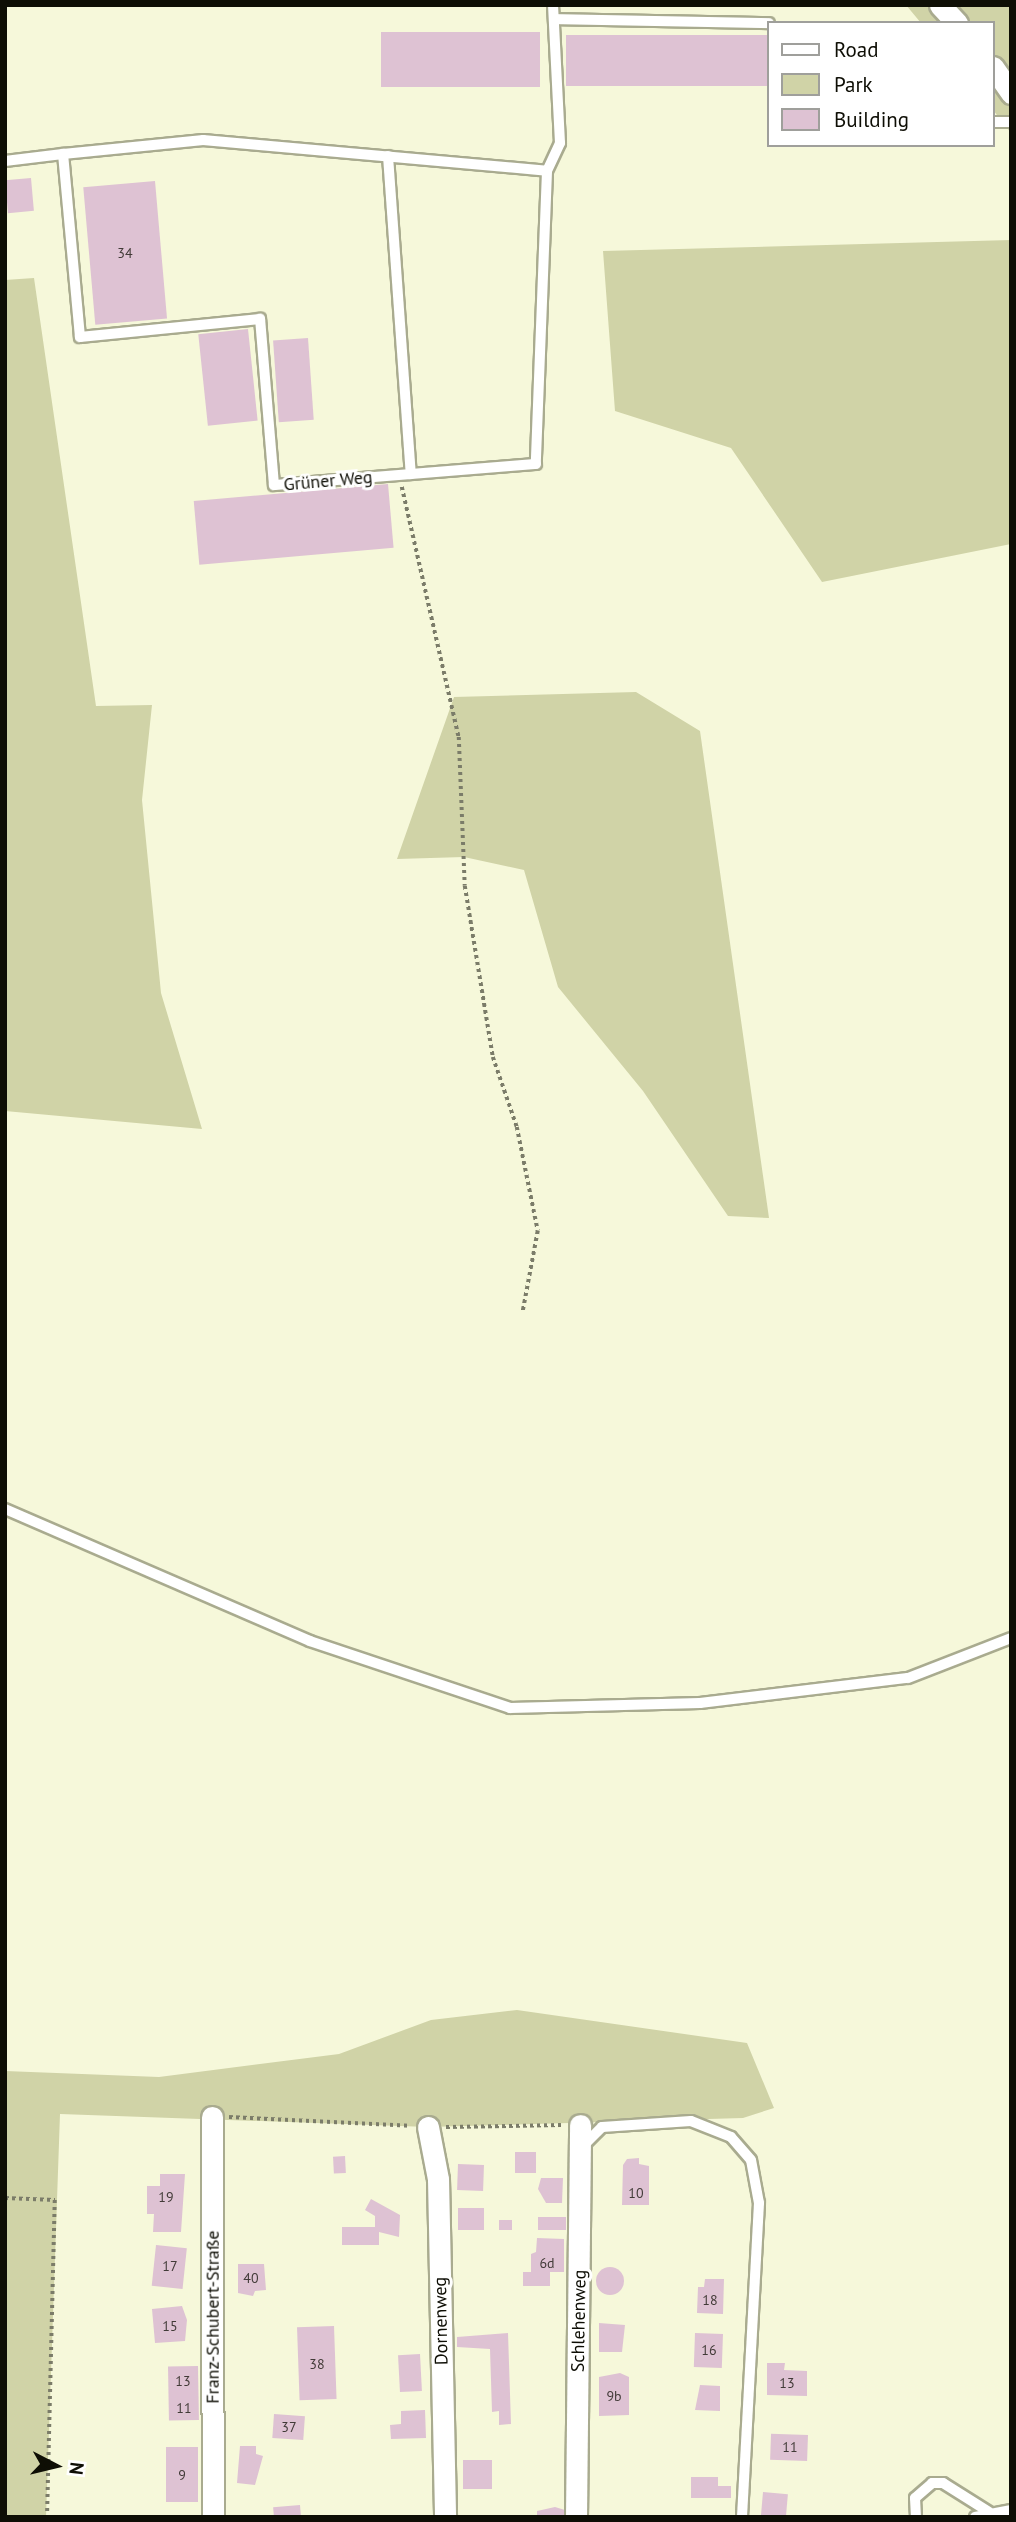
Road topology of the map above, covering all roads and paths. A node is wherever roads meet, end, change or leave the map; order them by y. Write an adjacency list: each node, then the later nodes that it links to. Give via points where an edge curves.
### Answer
1 (553, 5): 3 (lane, Grüner Weg)
2 (940, 5): 4 (street)
3 (554, 19): 5 (lane); 9 (lane, Grüner Weg, via 560,143)
4 (955, 21)
5 (768, 23)
6 (63, 154): 7 (lane, via 203,140); 8 (lane); 10 (lane, Grüner Weg, via 80,337 260,319 274,485)
7 (388, 156): 9 (lane); 10 (lane)
8 (5, 161)
9 (547, 170): 10 (lane, Grüner Weg, via 536,464)
10 (405, 474): 11 (path, via 459,737 465,886 493,1057 517,1127 538,1231)
11 (523, 1311)
12 (5, 1509): 13 (lane, via 310,1641 510,1708 700,1703 908,1678)
13 (1011, 1638)
14 (212, 2117): 16 (path); 22 (street, Franz-Schubert-Straße)
15 (580, 2125): 16 (path); 17 (street, Schlehenweg)
16 (428, 2127): 23 (street, Dornenweg, via 438,2179)
17 (580, 2148): 24 (street, Schlehenweg); 25 (lane, via 601,2127 691,2121 731,2137 751,2160 760,2203)
18 (5, 2198): 21 (path, via 55,2200)
19 (1011, 2510): 20 (lane)
20 (989, 2512): 26 (lane, via 943,2483 932,2483 915,2498); 27 (lane)
21 (47, 2517)
22 (213, 2517)
23 (445, 2517)
24 (576, 2517)
25 (742, 2517)
26 (916, 2517)
27 (975, 2517)

